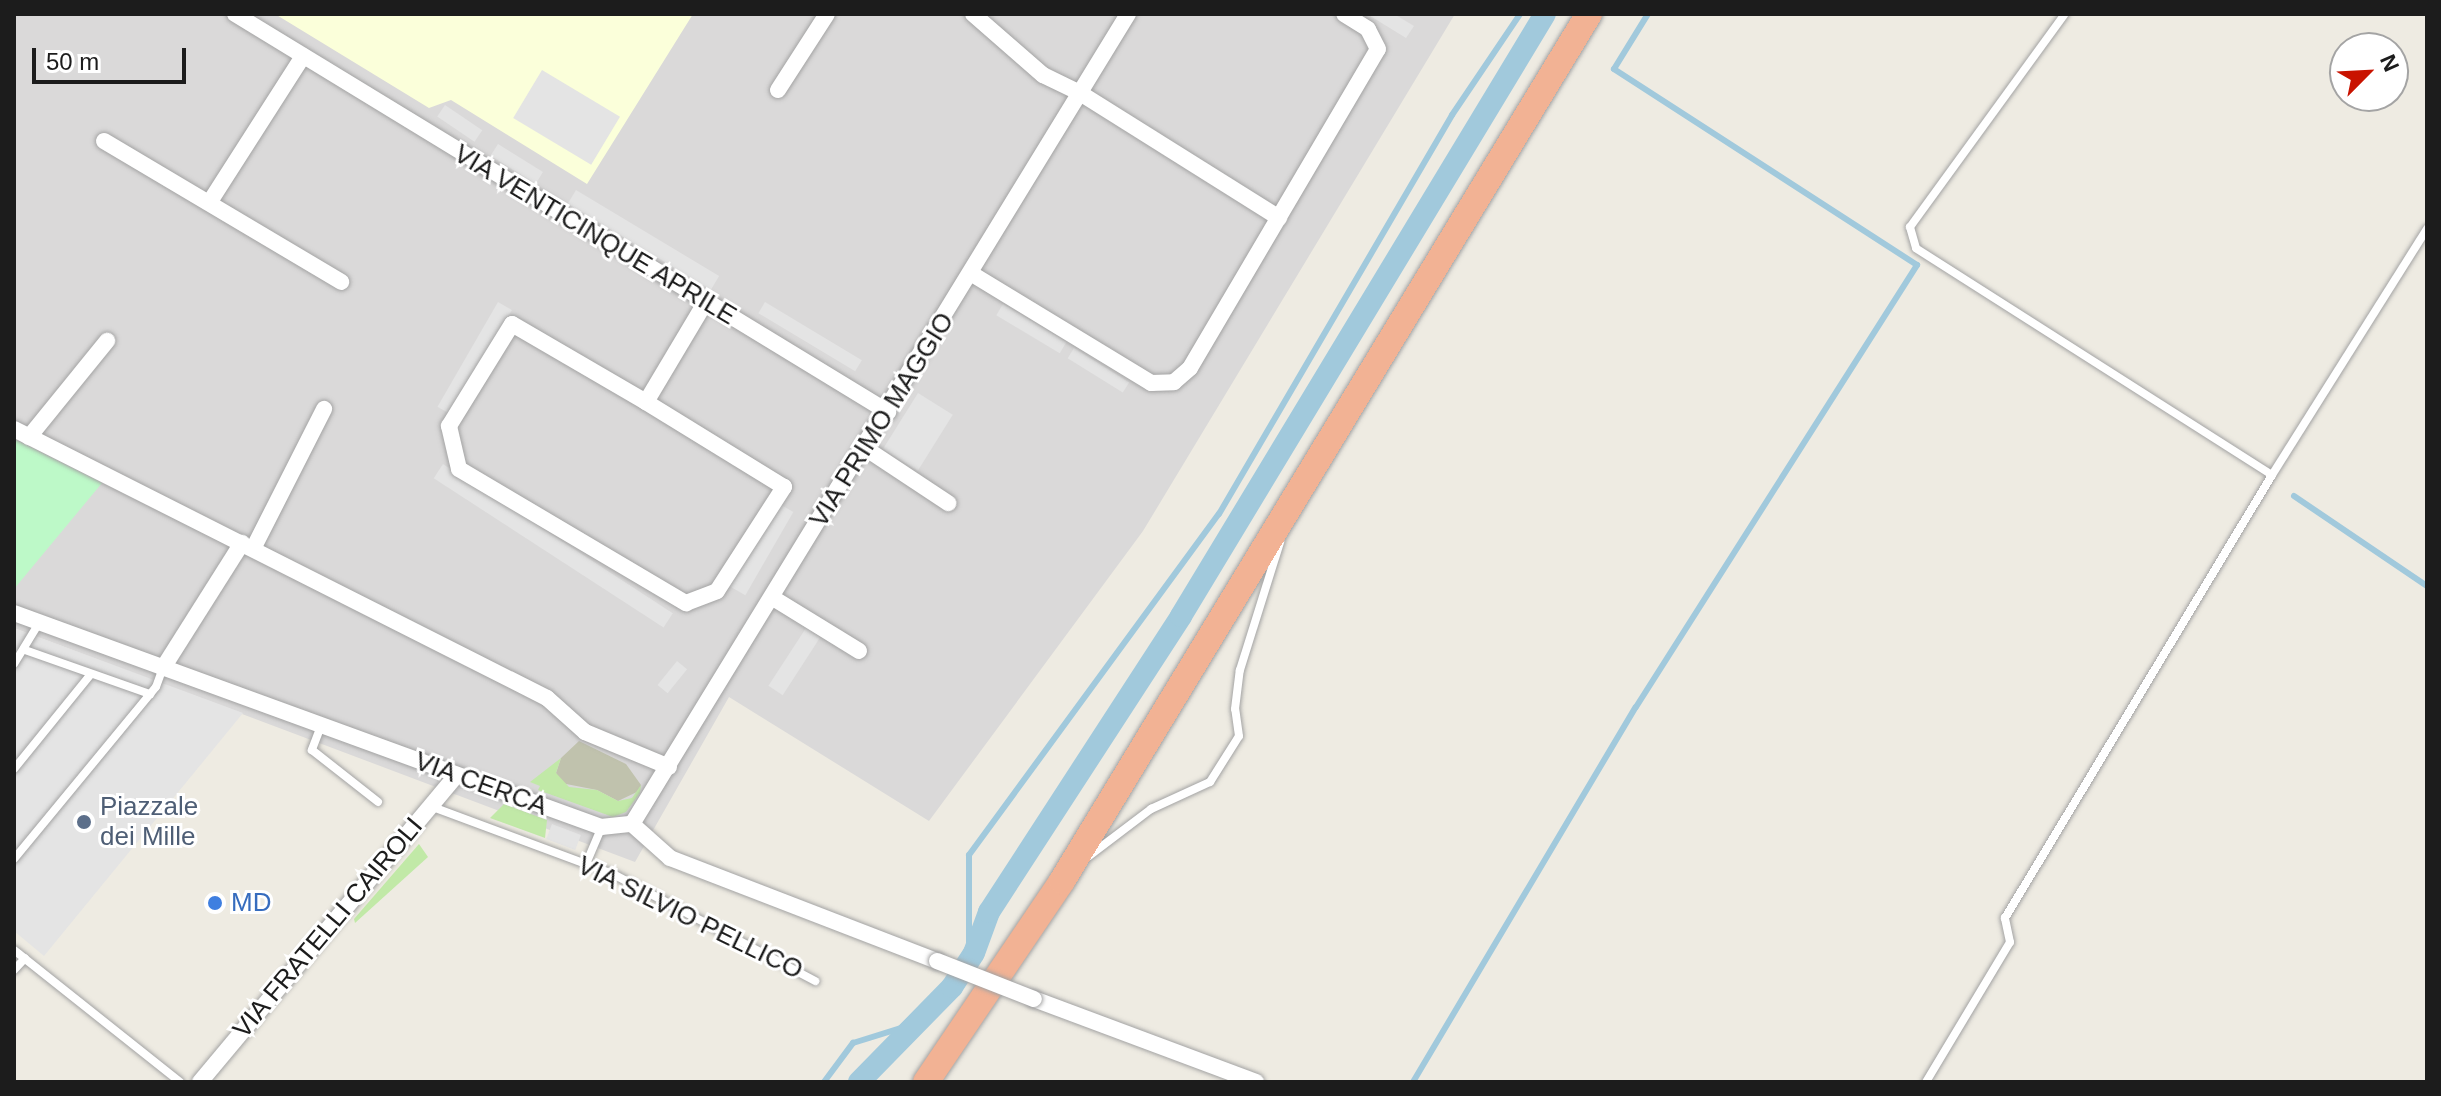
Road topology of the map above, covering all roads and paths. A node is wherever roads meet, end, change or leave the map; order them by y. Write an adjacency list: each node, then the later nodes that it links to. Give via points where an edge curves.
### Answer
1 (235, 14): 8 (street, VIA VENTICINQUE APRILE)
2 (827, 14): 9 (street)
3 (973, 14): 10 (street, via 1043,75)
4 (1128, 14): 10 (street, VIA PRIMO MAGGIO)
5 (1344, 14): 13 (street, via 1368,29 1378,49)
6 (1589, 14): 27 (highway, via 1502,150)
7 (2065, 14): 25 (lane, via 1910,227 1916,248)
8 (303, 56): 12 (street); 17 (street, VIA VENTICINQUE APRILE)
9 (778, 90)
10 (1080, 93): 13 (street); 15 (street, VIA PRIMO MAGGIO)
11 (104, 141): 12 (street)
12 (211, 200): 16 (street)
13 (1279, 218): 15 (street, via 1190,368 1174,382 1151,383)
14 (2427, 229): 25 (lane)
15 (972, 274): 21 (street, VIA PRIMO MAGGIO)
16 (341, 282)
17 (705, 303): 19 (street); 21 (street, VIA VENTICINQUE APRILE)
18 (107, 341): 23 (street)
19 (646, 402): 19 (street, via 784,487 717,591 686,603 459,469 449,426 512,324)
20 (324, 409): 28 (street)
21 (888, 412): 24 (street, VIA PRIMO MAGGIO)
22 (14, 429): 23 (street)
23 (29, 437): 28 (street)
24 (865, 448): 26 (street); 29 (street, VIA PRIMO MAGGIO)
25 (2272, 475): 57 (lane, via 2005,918 2010,942)
26 (948, 503)
27 (1284, 523): 48 (highway); 48 (lane, via 1240,670 1235,709 1239,736 1233,747 1210,782 1114,834)
28 (248, 545): 35 (street); 39 (street, via 547,698 585,732)
29 (773, 598): 33 (street); 39 (street, VIA PRIMO MAGGIO)
30 (14, 613): 31 (street, VIA CERCA)
31 (39, 623): 32 (lane); 35 (street, VIA CERCA)
32 (25, 650): 34 (lane); 36 (lane)
33 (859, 651)
34 (14, 664)
35 (163, 668): 37 (lane); 38 (street, VIA CERCA)
36 (91, 674): 37 (lane); 40 (lane)
37 (150, 694): 46 (lane)
38 (321, 726): 41 (street, VIA CERCA); 42 (lane, via 312,750)
39 (669, 767): 44 (street, VIA PRIMO MAGGIO)
40 (14, 769)
41 (457, 775): 43 (street, VIA FRATELLI CAIROLI); 45 (street, VIA CERCA)
42 (378, 802)
43 (429, 806): 47 (lane, VIA SILVIO PELLICO); 54 (street, VIA FRATELLI CAIROLI)
44 (632, 824): 45 (street, VIA CERCA); 56 (street, bridge, via 670,858)
45 (601, 827): 47 (lane)
46 (14, 859)
47 (586, 864): 52 (lane, VIA SILVIO PELLICO)
48 (1062, 881): 55 (highway)
49 (14, 950): 50 (lane)
50 (25, 958): 51 (lane); 53 (lane)
51 (14, 970)
52 (815, 981)
53 (180, 1082)
54 (200, 1082)
55 (926, 1082)
56 (1256, 1082)
57 (1926, 1082)

